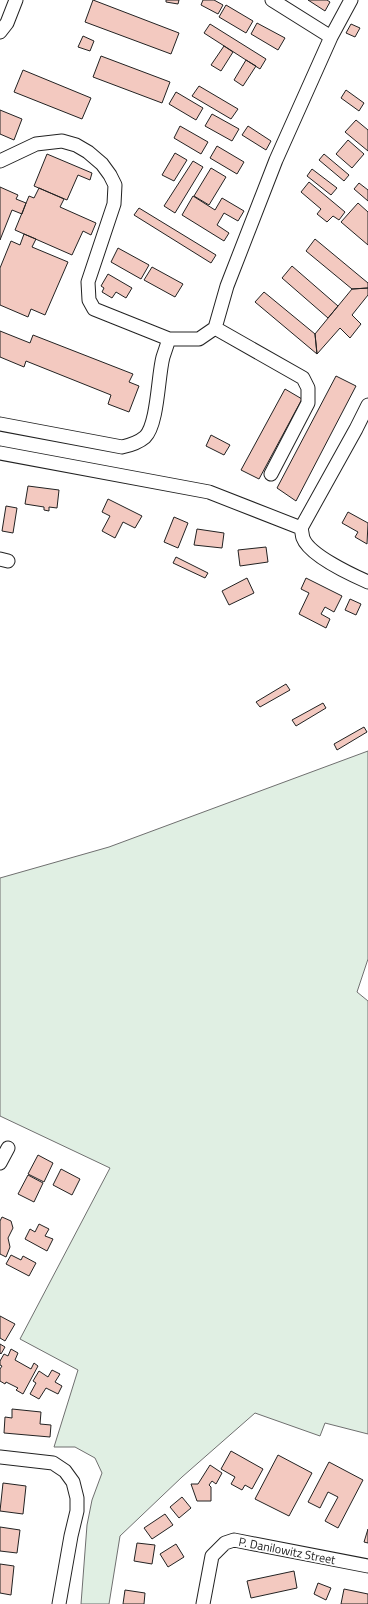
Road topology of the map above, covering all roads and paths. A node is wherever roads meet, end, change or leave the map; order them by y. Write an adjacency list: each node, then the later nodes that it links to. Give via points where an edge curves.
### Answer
1 (16, 0): 4 (street, via 7,23)
2 (272, 0): 5 (street)
3 (351, 0): 5 (street)
4 (0, 32)
5 (331, 37): 7 (street, via 276,160 227,286)
6 (0, 161): 8 (street, via 36,144 62,141 76,145 102,164 115,185 114,204 88,282 89,300 94,309)
7 (215, 328): 8 (street, via 199,339); 12 (street, via 303,378 308,388 308,403)
8 (169, 339): 10 (street, via 163,358 152,425 145,436 134,444 122,447 108,445)
9 (368, 404): 13 (street)
10 (0, 424)
11 (0, 453): 13 (street, via 209,492)
12 (271, 474)
13 (301, 528): 14 (street, via 306,544 318,554 341,570)
14 (368, 582)
15 (8, 1148): 16 (street)
16 (0, 1163)
17 (0, 1457): 19 (street, via 53,1463 65,1471 73,1482 78,1498 77,1511)
18 (368, 1566): 20 (street, P. Danilowitz Street, via 234,1540 225,1543 212,1556)
19 (59, 1604)
20 (203, 1604)

